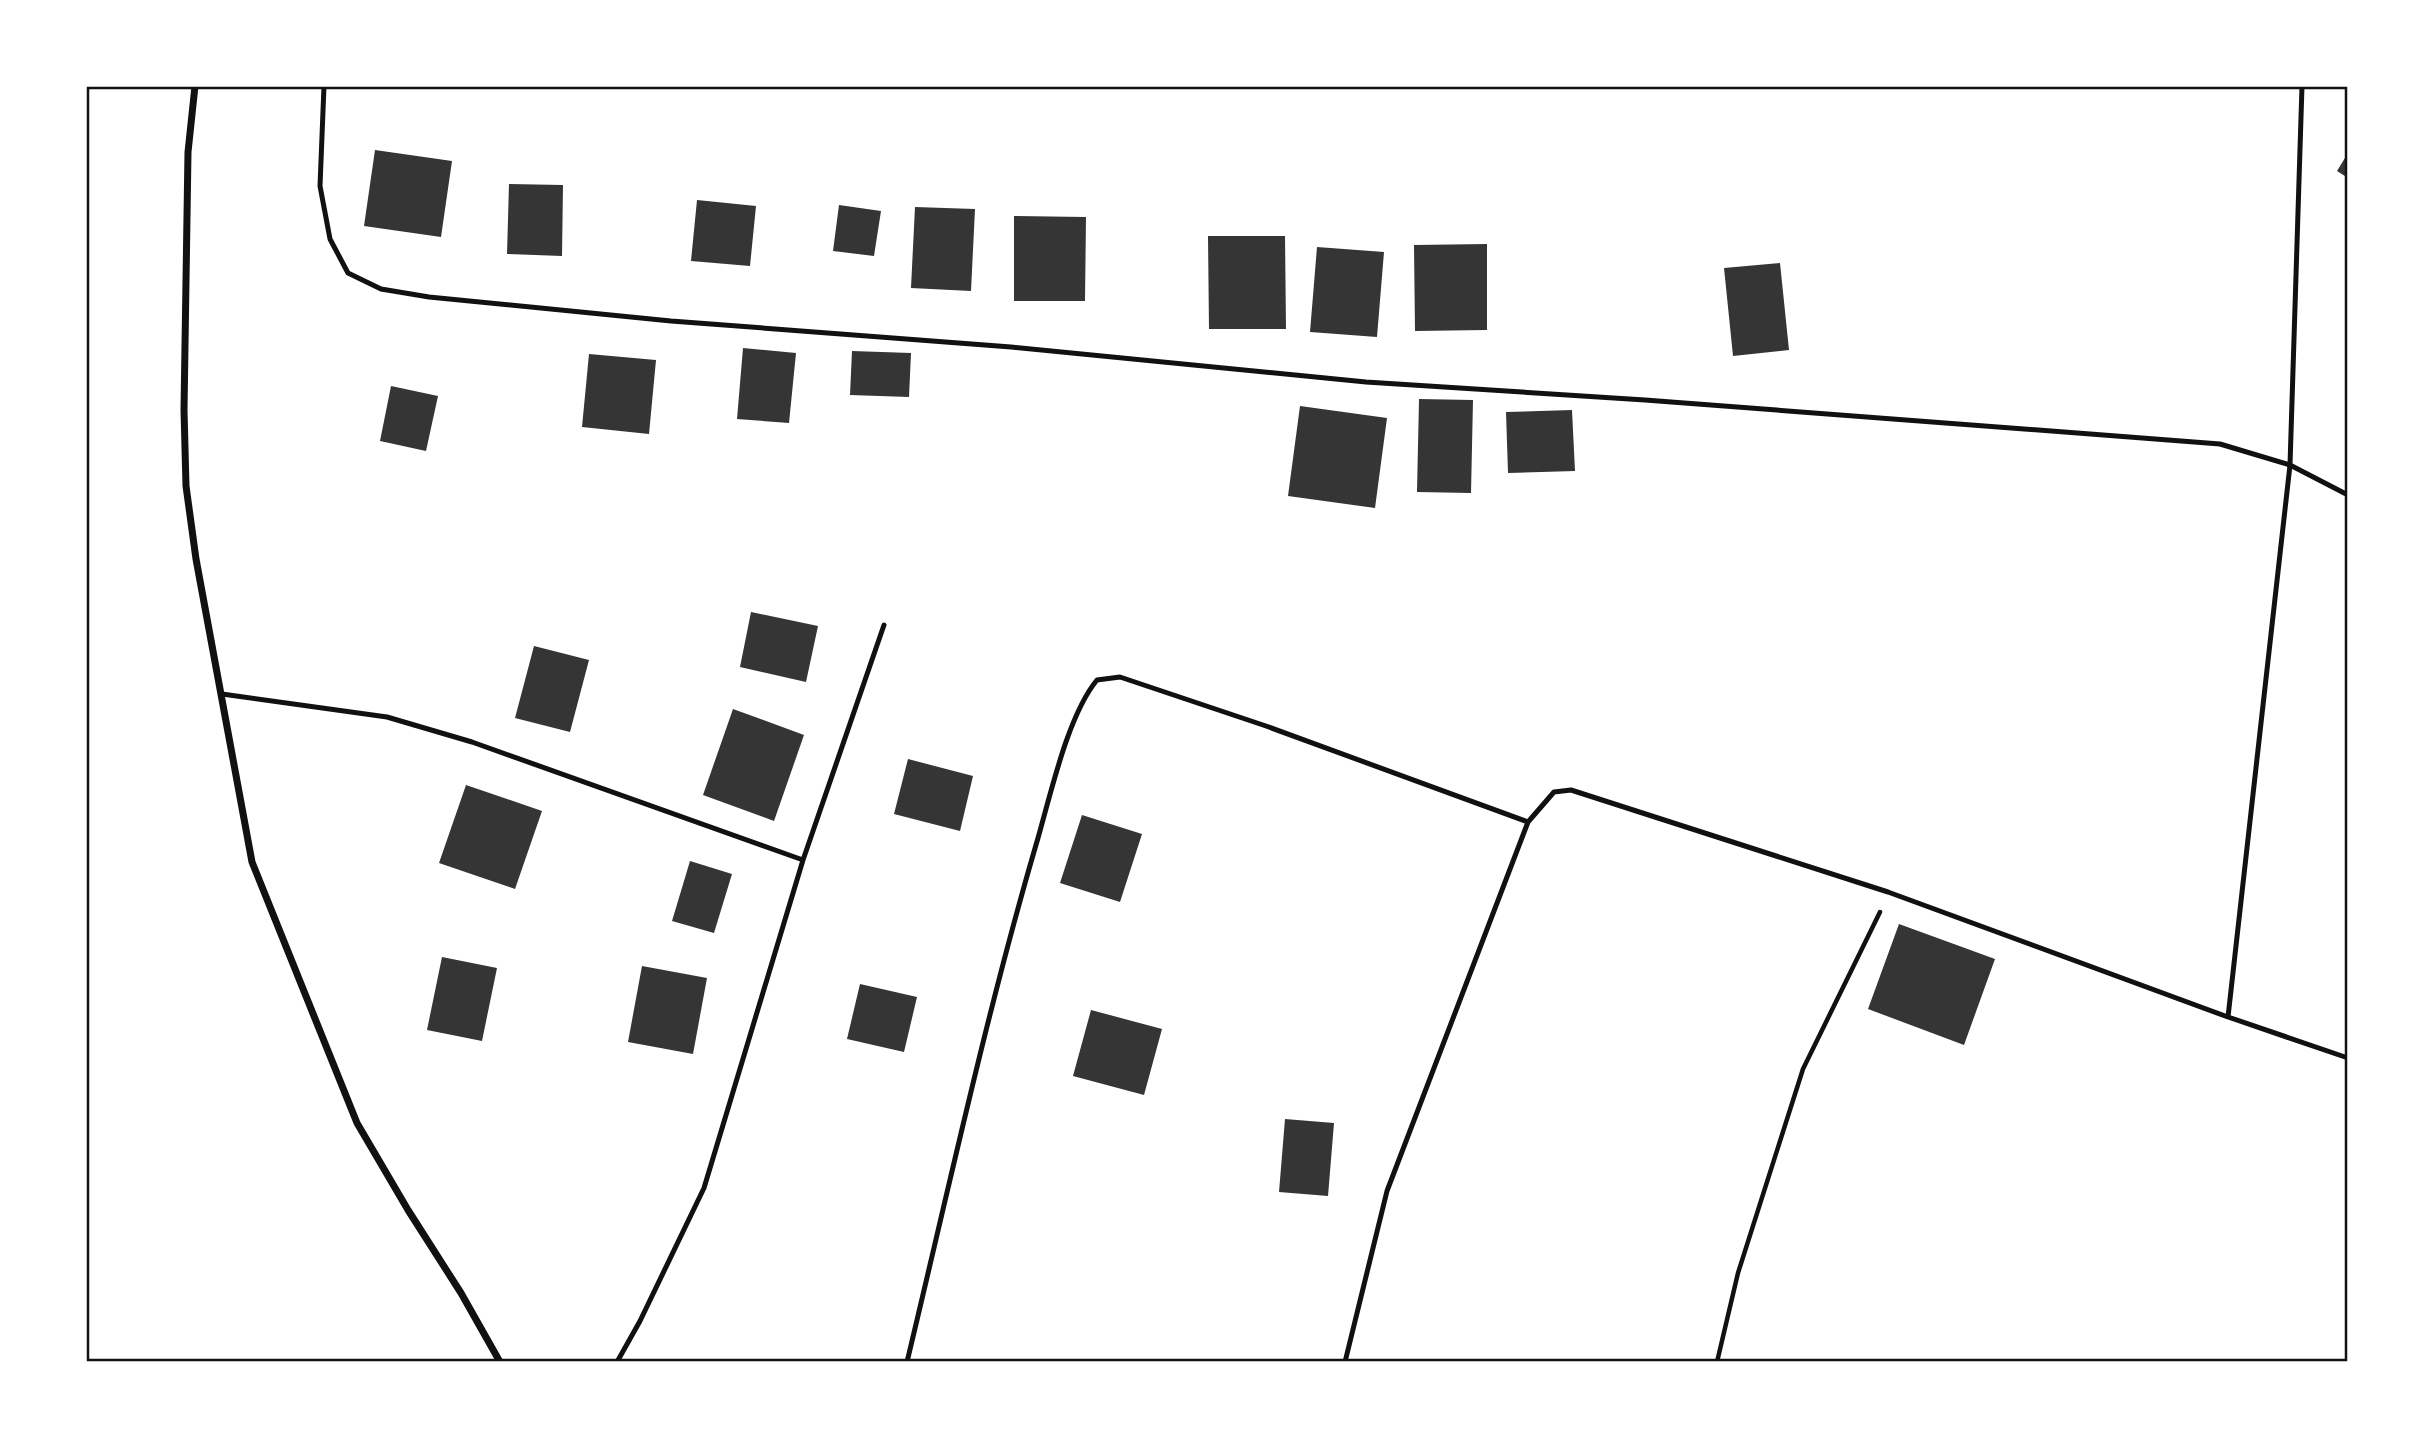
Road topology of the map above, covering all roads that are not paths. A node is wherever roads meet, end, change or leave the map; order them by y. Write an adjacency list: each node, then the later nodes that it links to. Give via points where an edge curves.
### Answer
1 (195, 86): 7 (street, via 188,152 186,486)
2 (324, 86): 4 (lane, via 320,186 330,239 348,273 381,289 644,319 1011,347 1366,382 2220,444)
3 (2302, 86): 4 (lane)
4 (2290, 465): 5 (lane); 10 (lane)
5 (2348, 495)
6 (884, 625): 9 (lane)
7 (222, 694): 9 (lane, via 387,717 472,742); 12 (street, via 252,862 357,1122)
8 (1528, 822): 10 (lane, via 1554,792 1571,790 1888,891); 14 (lane, via 1120,677 1097,680 1085,695 1061,760 1005,951); 15 (lane, via 1387,1191)
9 (803, 860): 13 (lane, via 704,1188)
10 (2228, 1017): 11 (lane)
11 (2348, 1058)
12 (500, 1362)
13 (617, 1362)
14 (907, 1362)
15 (1345, 1362)

